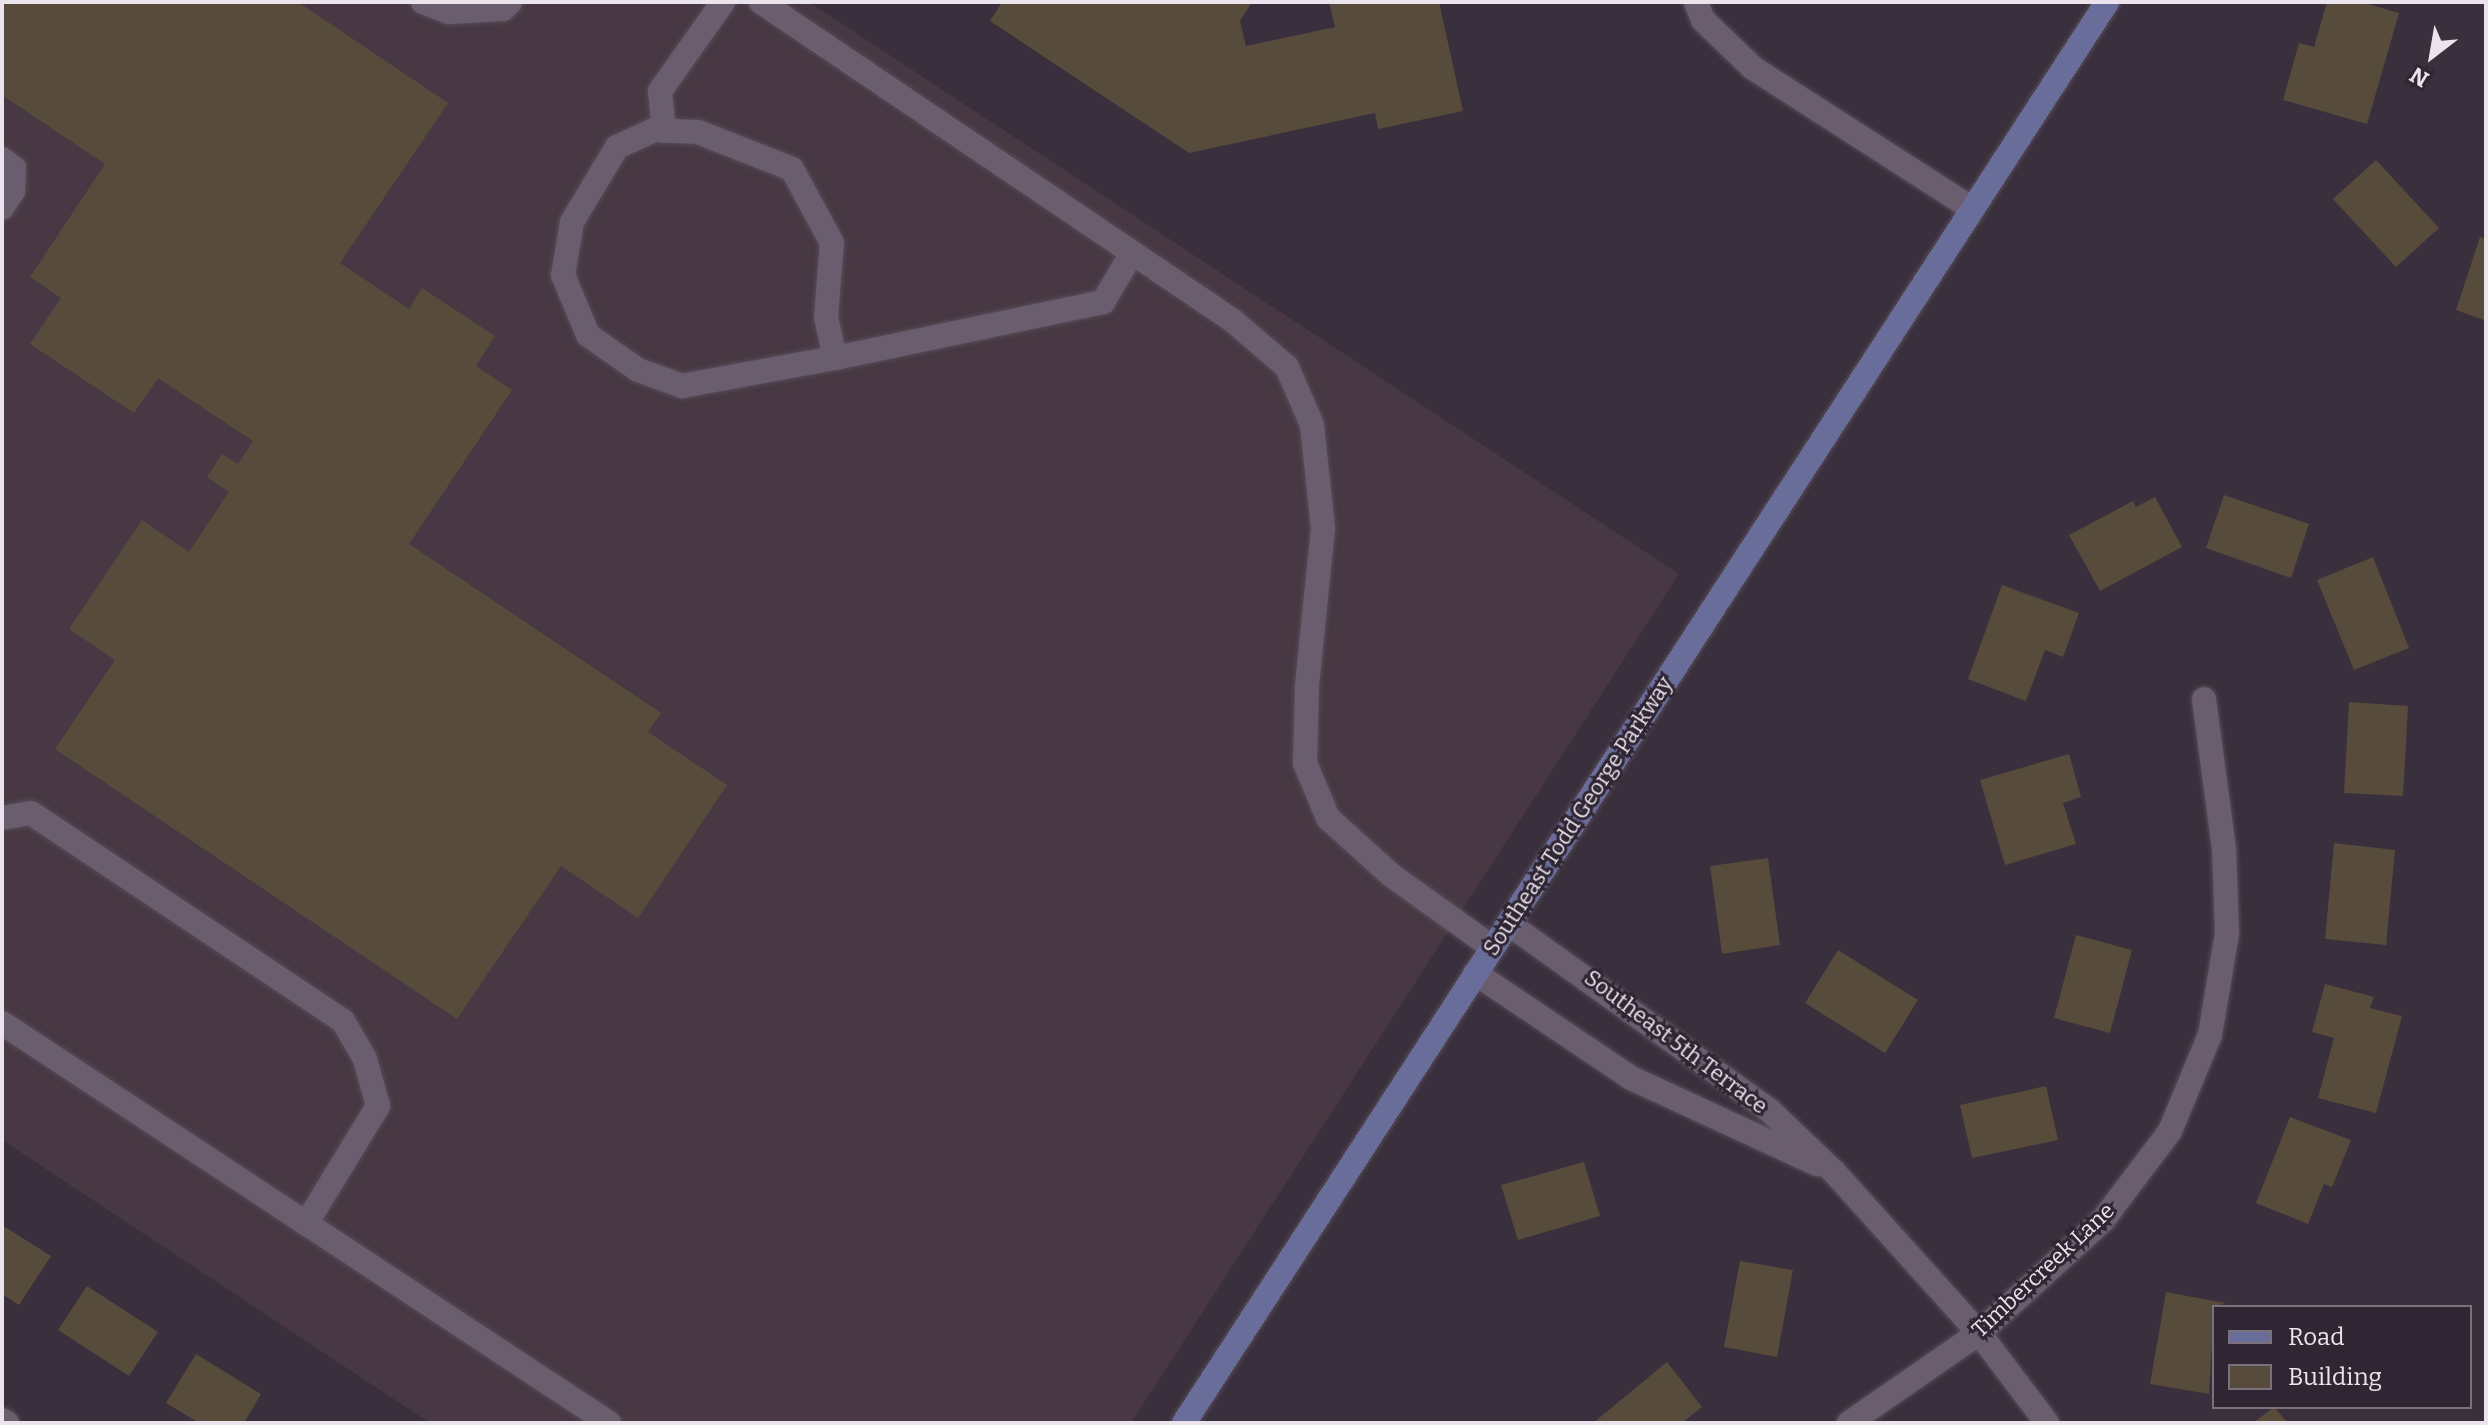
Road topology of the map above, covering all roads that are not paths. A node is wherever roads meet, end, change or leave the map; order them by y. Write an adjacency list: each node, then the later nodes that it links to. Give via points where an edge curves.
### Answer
1 (423, 2): 2 (street, via 449,12 503,9)
2 (510, 2)
3 (723, 2): 7 (street, via 660,91)
4 (761, 2): 11 (street)
5 (1696, 2): 10 (street, via 1703,20 1753,68)
6 (2107, 2): 10 (main road, Southeast Todd George Parkway)
7 (664, 131): 12 (street, via 698,132 792,169 832,243 826,317); 12 (street, via 617,147 572,222 563,275 588,335 638,370 682,386)
8 (2, 159): 9 (street, via 14,168 13,191)
9 (2, 208)
10 (1973, 209): 15 (main road, Southeast Todd George Parkway)
11 (1132, 253): 12 (street, via 1103,302); 16 (street, via 1232,320 1287,367 1312,425 1323,528 1305,763 1328,818 1391,875)
12 (835, 358)
13 (2204, 699): 21 (street, Timbercreek Lane, via 2224,849 2227,933 2210,1035 2170,1131 2103,1220)
14 (2, 818): 20 (street, via 31,813 343,1021 365,1059 378,1106)
15 (1509, 924): 16 (main road, Southeast Todd George Parkway); 19 (street, Southeast 5th Terrace, via 1770,1111)
16 (1493, 948): 17 (main road, Southeast Todd George Parkway)
17 (1475, 973): 19 (street, Southeast 5th Terrace, via 1631,1078); 23 (main road, Southeast Todd George Parkway)
18 (2, 1023): 20 (street)
19 (1834, 1172): 21 (street, Southeast 5th Terrace)
20 (306, 1224): 22 (street)
21 (1979, 1333): 24 (street, Timbercreek Lane); 25 (street, Southeast 5th Terrace)
22 (609, 1423)
23 (1184, 1423)
24 (1849, 1423)
25 (2047, 1423)

